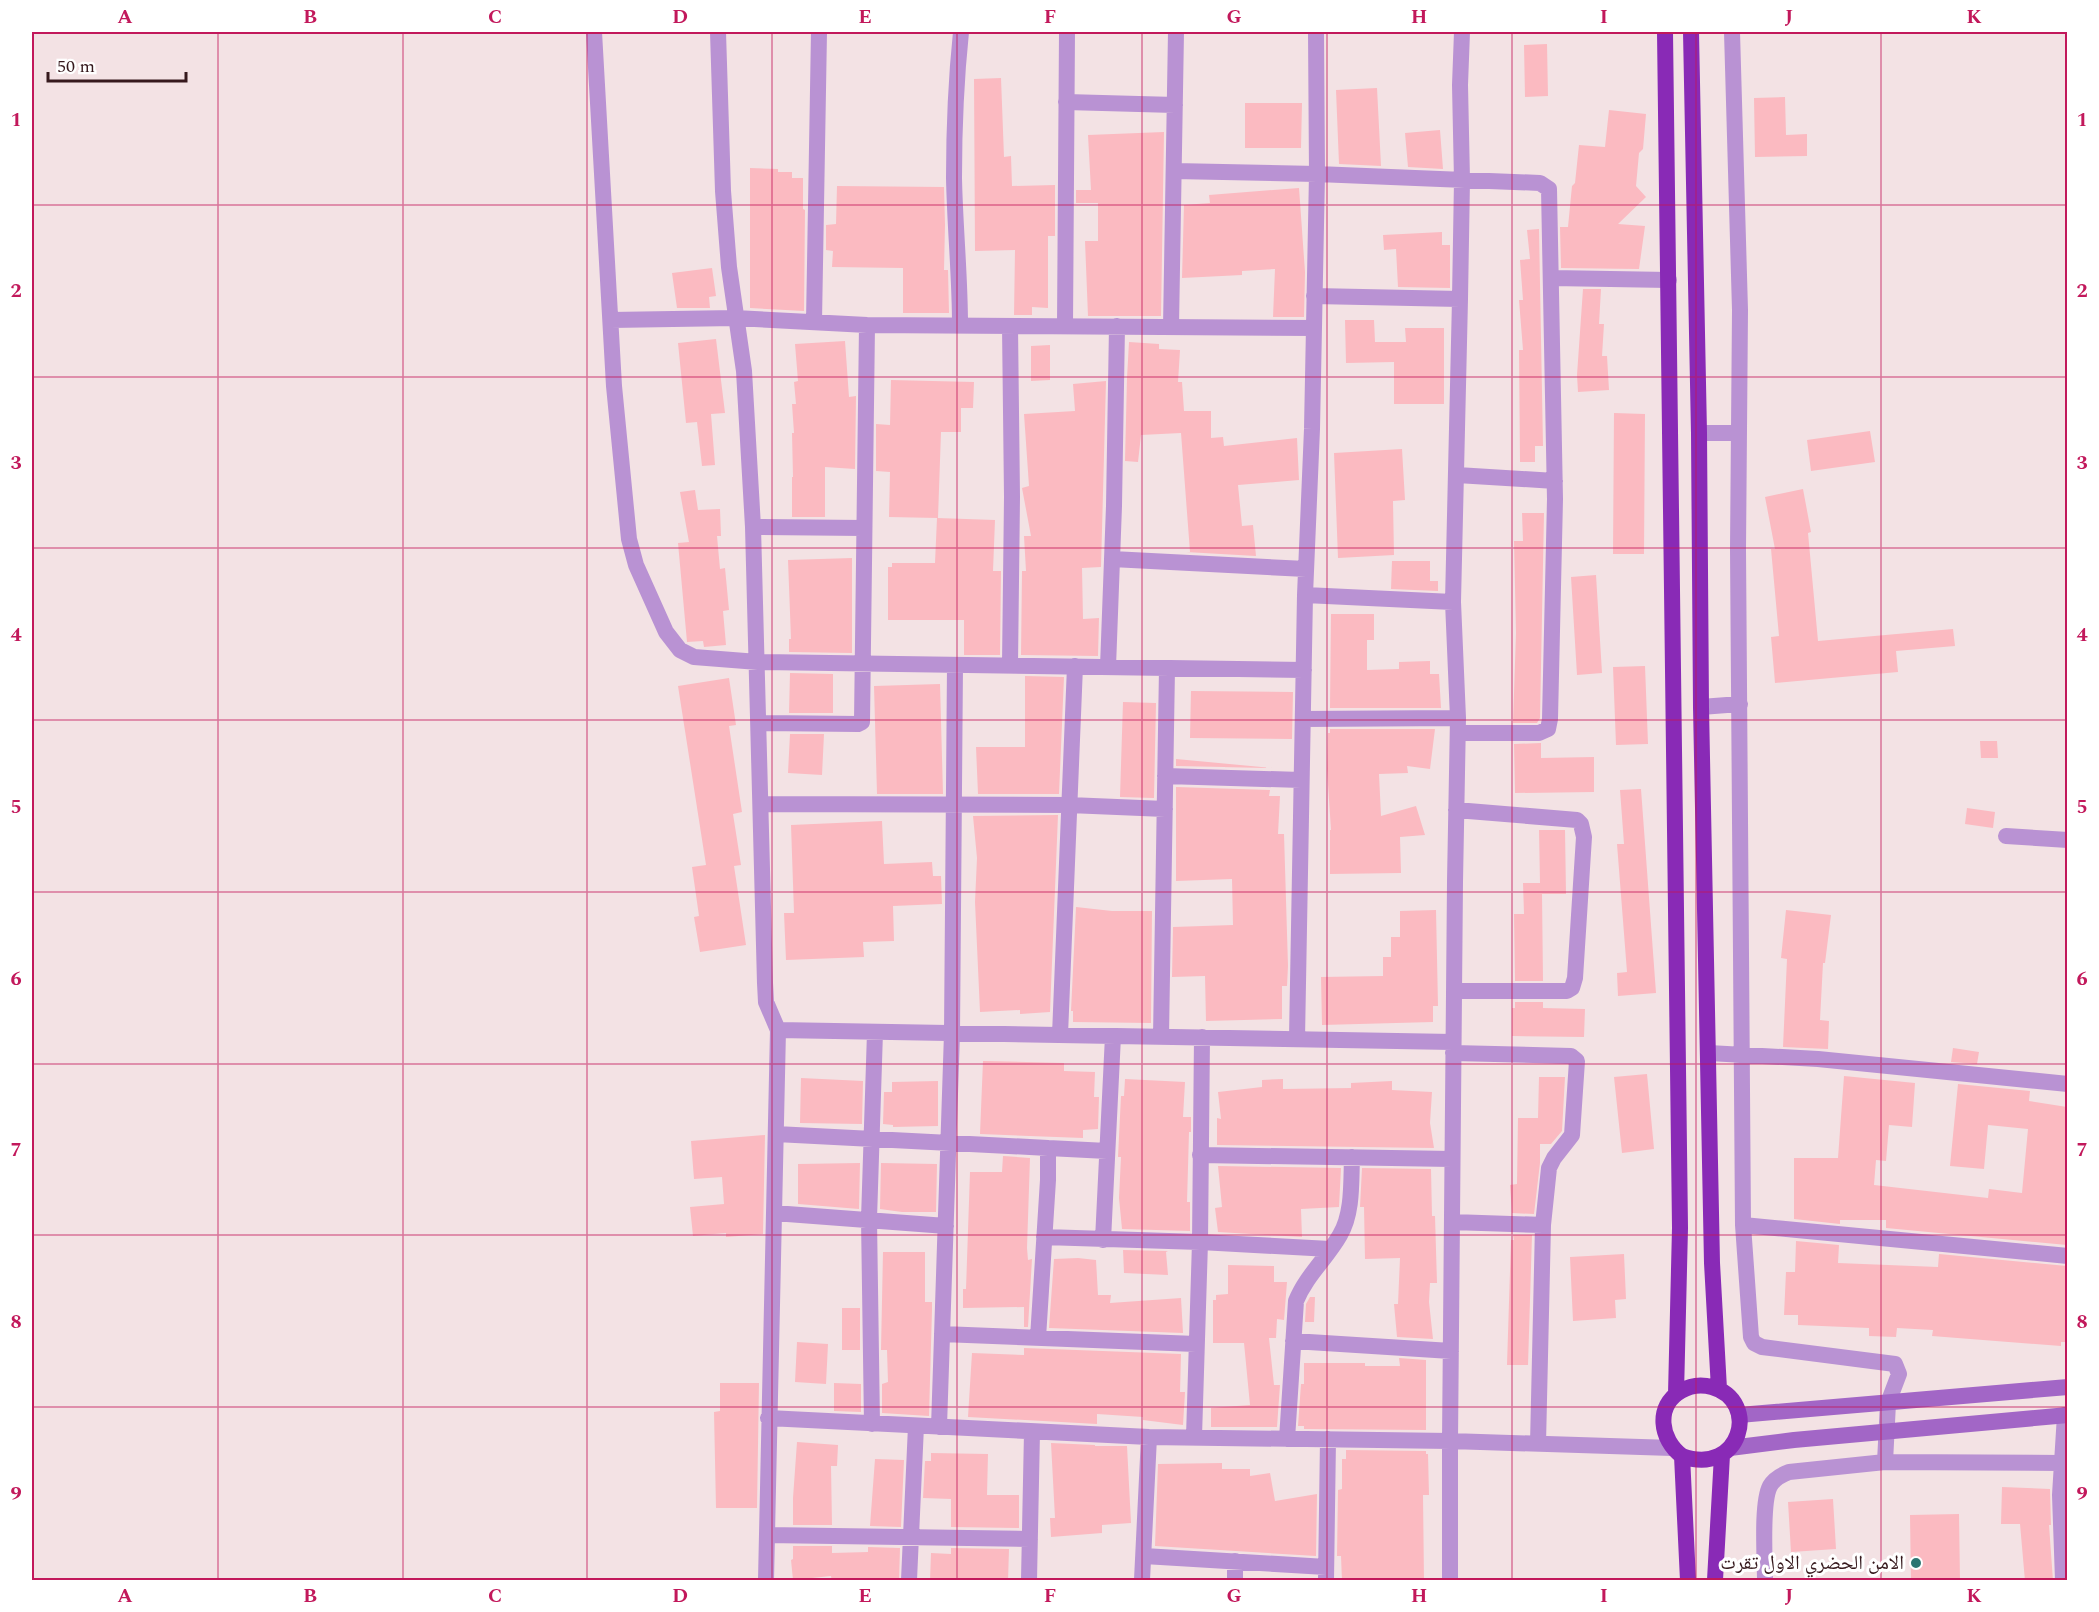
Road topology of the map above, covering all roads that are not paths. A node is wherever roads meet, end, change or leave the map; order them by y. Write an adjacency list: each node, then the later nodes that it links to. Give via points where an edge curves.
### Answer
1 (594, 32): 22 (street)
2 (718, 32): 21 (street, via 723,192)
3 (819, 32): 23 (street)
4 (961, 32): 25 (street, via 954,178)
5 (1067, 32): 12 (street)
6 (1176, 32): 13 (street)
7 (1317, 32): 15 (street)
8 (1462, 32): 16 (street)
9 (1665, 32): 18 (highway)
10 (1691, 32): 31 (highway)
11 (1732, 32): 32 (street, via 1740,310)
12 (1066, 102): 13 (street); 27 (street)
13 (1175, 105): 14 (street)
14 (1174, 171): 15 (street); 29 (street)
15 (1317, 174): 16 (street); 19 (street)
16 (1462, 180): 17 (street, via 1540,183 1549,189); 20 (street)
17 (1552, 278): 18 (street); 34 (street)
18 (1669, 280): 102 (highway, via 1680,1228)
19 (1314, 296): 20 (street); 30 (street)
20 (1461, 298): 33 (street)
21 (735, 318): 22 (street); 23 (street); 35 (street, via 744,371)
22 (611, 320): 41 (street, via 629,539 636,564 666,632 680,650 694,657)
23 (814, 322): 24 (street)
24 (867, 325): 25 (street); 36 (street)
25 (960, 326): 26 (street)
26 (1011, 326): 27 (street); 44 (street)
27 (1065, 326): 28 (street)
28 (1117, 326): 29 (street); 37 (street)
29 (1171, 327): 30 (street)
30 (1314, 328): 38 (street)
31 (1699, 433): 32 (street); 50 (highway)
32 (1739, 433): 49 (street)
33 (1457, 475): 34 (street); 40 (street)
34 (1555, 481): 53 (street, via 1548,729 1539,733)
35 (753, 527): 36 (street); 41 (street)
36 (864, 528): 42 (street)
37 (1112, 560): 38 (street); 46 (street)
38 (1306, 569): 39 (street)
39 (1305, 595): 40 (street); 48 (street)
40 (1453, 602): 53 (street)
41 (758, 662): 42 (street); 52 (street)
42 (864, 663): 43 (street); 52 (street, via 861,723)
43 (955, 664): 44 (street); 58 (street)
44 (1010, 666): 45 (street)
45 (1075, 666): 46 (street); 57 (street)
46 (1108, 667): 47 (street)
47 (1167, 668): 48 (street); 54 (street)
48 (1304, 670): 51 (street)
49 (1740, 704): 50 (street); 74 (street)
50 (1701, 707): 73 (highway)
51 (1303, 719): 53 (street); 55 (street)
52 (759, 723): 56 (street)
53 (1458, 725): 60 (street)
54 (1165, 776): 55 (street); 59 (street)
55 (1301, 780): 71 (street)
56 (761, 804): 58 (street); 64 (street, via 766,1002)
57 (1069, 805): 58 (street); 59 (street); 67 (street)
58 (955, 806): 66 (street)
59 (1165, 809): 69 (street)
60 (1456, 810): 63 (street); 63 (street, via 1577,820 1584,837 1572,988)
61 (2006, 836): 62 (street)
62 (2067, 840)
63 (1454, 992): 72 (street)
64 (778, 1030): 65 (street); 76 (street)
65 (875, 1032): 66 (street); 77 (street)
66 (952, 1033): 67 (street); 78 (street)
67 (1060, 1035): 68 (street)
68 (1113, 1036): 69 (street); 80 (street)
69 (1161, 1037): 70 (street)
70 (1202, 1037): 71 (street); 81 (street)
71 (1297, 1039): 72 (street)
72 (1453, 1047): 83 (street); 87 (street, via 1571,1056 1577,1061 1572,1135 1549,1168)
73 (1709, 1053): 74 (street); 101 (highway, via 1712,1263)
74 (1743, 1055): 75 (street); 88 (street)
75 (2067, 1084)
76 (776, 1134): 77 (street); 84 (street)
77 (870, 1140): 78 (street); 85 (street)
78 (948, 1144): 79 (street); 89 (street)
79 (1047, 1148): 80 (street); 90 (street)
80 (1107, 1151): 91 (street)
81 (1200, 1155): 82 (street); 92 (street)
82 (1352, 1157): 83 (street); 93 (street, via 1348,1213)
83 (1452, 1159): 86 (street)
84 (774, 1213): 85 (street); 106 (street)
85 (869, 1219): 89 (street); 107 (street)
86 (1452, 1222): 87 (street); 99 (street)
87 (1543, 1225): 117 (street)
88 (1743, 1225): 94 (street); 103 (street, via 1751,1336 1755,1343 1895,1364 1899,1374)
89 (946, 1226): 95 (street)
90 (1044, 1238): 91 (street); 96 (street)
91 (1103, 1240): 92 (street)
92 (1200, 1242): 93 (street); 98 (street)
93 (1330, 1249): 97 (street, via 1296,1301)
94 (2067, 1256)
95 (942, 1334): 96 (street); 109 (street)
96 (1038, 1338): 98 (street)
97 (1293, 1341): 99 (street); 114 (street)
98 (1196, 1344): 113 (street)
99 (1451, 1351): 116 (street)
100 (2067, 1387): 103 (main road)
101 (1719, 1389): 102 (highway, via 1704,1385); 104 (highway, via 1732,1400)
102 (1676, 1394): 119 (highway, via 1668,1403 1663,1426 1666,1438)
103 (1888, 1403): 104 (main road); 111 (street)
104 (1739, 1415): 118 (highway, via 1736,1438)
105 (2066, 1415): 111 (main road); 121 (street)
106 (768, 1418): 107 (street); 123 (street)
107 (872, 1424): 108 (street)
108 (916, 1426): 109 (street); 124 (street)
109 (939, 1427): 110 (street)
110 (1032, 1432): 112 (street); 125 (street)
111 (1887, 1432): 118 (main road); 120 (street)
112 (1149, 1437): 113 (street); 126 (street)
113 (1194, 1437): 114 (street)
114 (1287, 1439): 115 (street)
115 (1328, 1439): 116 (street); 128 (street)
116 (1450, 1441): 117 (street); 134 (street)
117 (1538, 1444): 119 (street)
118 (1726, 1451): 119 (highway, via 1702,1461); 136 (highway)
119 (1677, 1452): 135 (highway)
120 (1885, 1462): 121 (street); 137 (street, via 1789,1472 1778,1477 1766,1499)
121 (2062, 1463): 122 (street)
122 (2064, 1495): 138 (street)
123 (767, 1535): 124 (street); 129 (street)
124 (911, 1537): 125 (street); 130 (street)
125 (1030, 1539): 131 (street)
126 (1143, 1556): 127 (street); 132 (street)
127 (1234, 1562): 128 (street); 133 (street)
128 (1326, 1574)
129 (766, 1581)
130 (909, 1581)
131 (1029, 1581)
132 (1142, 1581)
133 (1235, 1581)
134 (1450, 1581)
135 (1688, 1581)
136 (1715, 1581)
137 (1765, 1581)
138 (2063, 1581)

